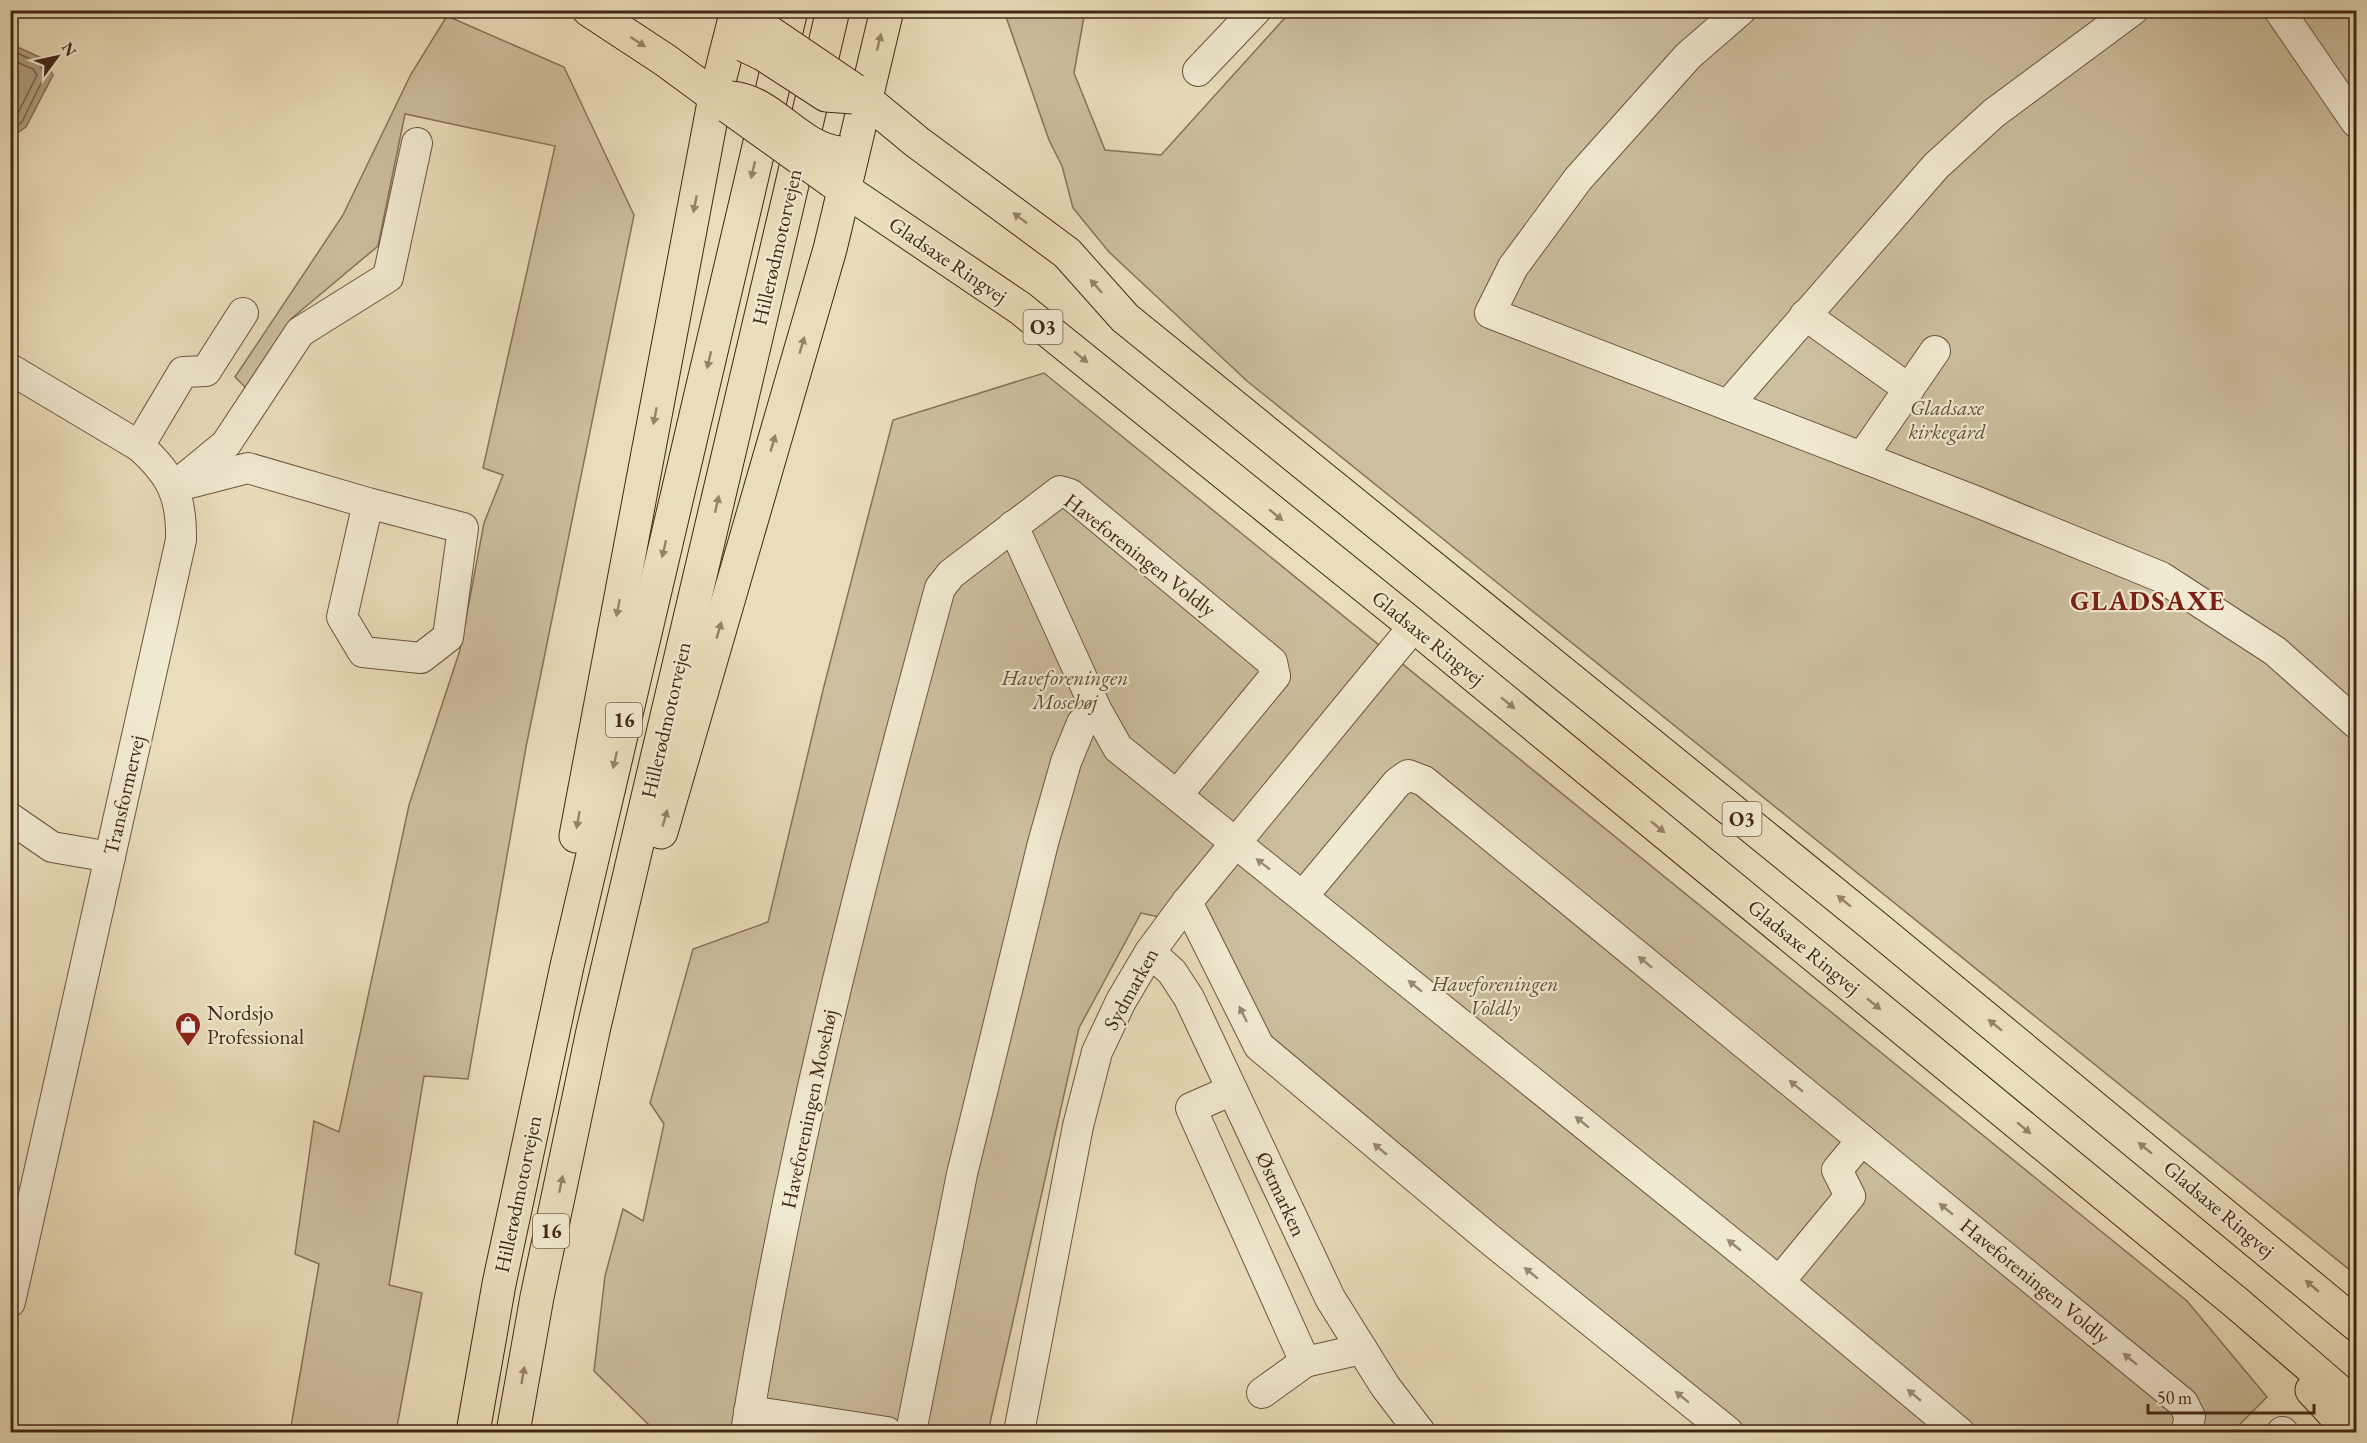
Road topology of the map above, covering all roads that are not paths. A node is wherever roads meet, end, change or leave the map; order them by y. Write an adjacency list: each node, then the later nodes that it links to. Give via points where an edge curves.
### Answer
1 (589, 10): 12 (main road, one-way to 12)
2 (791, 10): 37 (main road, Hillerødmotorvejen / 16, one-way to 37)
3 (832, 10): 38 (main road, Hillerødmotorvejen / 16, one-way to 3)
4 (887, 10): 11 (main road, one-way to 4)
5 (1256, 10): 10 (street)
6 (1741, 10): 21 (street, via 1688,56 1578,178 1513,267 1490,313)
7 (2133, 10): 17 (street, via 1972,132 1936,166)
8 (2279, 10): 13 (street)
9 (739, 26): 11 (main road, bridge, via 763,54 826,95); 12 (main road)
10 (1198, 71)
11 (858, 95): 15 (main road); 46 (main road, Gladsaxe Ringvej / O3, one-way to 11, via 1125,318 1066,253)
12 (725, 101): 15 (main road, Gladsaxe Ringvej, bridge, via 747,99); 37 (main road, one-way to 37, via 577,827)
13 (2356, 122)
14 (417, 143): 24 (street, via 388,277 300,332 226,444)
15 (842, 169): 27 (main road, Gladsaxe Ringvej / O3, one-way to 27); 38 (main road, one-way to 15, via 638,938 654,856 830,249)
16 (243, 313): 22 (street, via 206,370 183,372)
17 (1805, 315): 20 (street); 21 (street)
18 (1935, 351): 20 (street)
19 (10, 369): 22 (street, Transformervej)
20 (1910, 389): 23 (street)
21 (1728, 405): 23 (street)
22 (139, 446): 24 (street, Transformervej)
23 (1862, 457): 29 (street, via 2161,577 2276,651)
24 (174, 487): 25 (street, via 248,468); 33 (street, Transformervej, via 182,514 181,540)
25 (368, 503): 25 (street, via 342,617 363,652 421,658 448,637 463,528)
26 (1013, 526): 28 (street); 30 (street, Haveforeningen Voldly, via 1060,491 1070,494 1272,662 1275,676); 50 (street, Haveforeningen Mosehøj, via 951,574 940,588 875,825 832,1003 772,1281)
27 (1414, 626): 32 (street, Sydmarken); 51 (main road, Gladsaxe Ringvej / O3, one-way to 51, via 2239,1305)
28 (1096, 709): 30 (street, via 1118,748); 55 (street, via 1082,723 1066,762 1043,843 962,1174)
29 (2356, 723)
30 (1177, 795): 32 (street)
31 (10, 818): 33 (street, via 52,847)
32 (1236, 843): 34 (street, one-way to 32); 35 (street, Sydmarken)
33 (110, 857): 41 (street, Transformervej)
34 (1303, 896): 40 (street, Haveforeningen Voldly, one-way to 34, via 1424,781 1408,775 1397,783); 43 (street, one-way to 34)
35 (1186, 902): 36 (street, Sydmarken); 58 (street, one-way to 35, via 1462,1218 1259,1046)
36 (1150, 952): 39 (street, Østmarken, via 1172,972 1188,998); 56 (street, Sydmarken, via 1097,1052 1078,1126)
37 (567, 966): 52 (main road, Hillerødmotorvejen / 16, via 499,1284)
38 (593, 1031): 53 (main road, Hillerødmotorvejen / 16, one-way to 38)
39 (1232, 1090): 42 (street, Østmarken); 44 (street, via 1191,1108)
40 (1862, 1140): 43 (street, via 1837,1170 1850,1196); 60 (street, Haveforeningen Voldly, one-way to 40, via 2190,1417 2183,1403)
41 (23, 1186): 45 (street, Transformervej)
42 (1310, 1256): 44 (street); 47 (street, Østmarken, via 1330,1298)
43 (1779, 1282): 59 (street, one-way to 43)
44 (1270, 1283): 48 (street)
45 (10, 1302)
46 (2356, 1324)
47 (1362, 1349): 48 (street); 57 (street, Østmarken)
48 (1305, 1362): 49 (street)
49 (1262, 1393)
50 (748, 1422): 54 (street, Haveforeningen Mosehøj)
51 (2349, 1425)
52 (473, 1432)
53 (513, 1432)
54 (887, 1432)
55 (910, 1432)
56 (1019, 1432)
57 (1420, 1432)
58 (1728, 1432)
59 (1959, 1432)
60 (2186, 1432)

